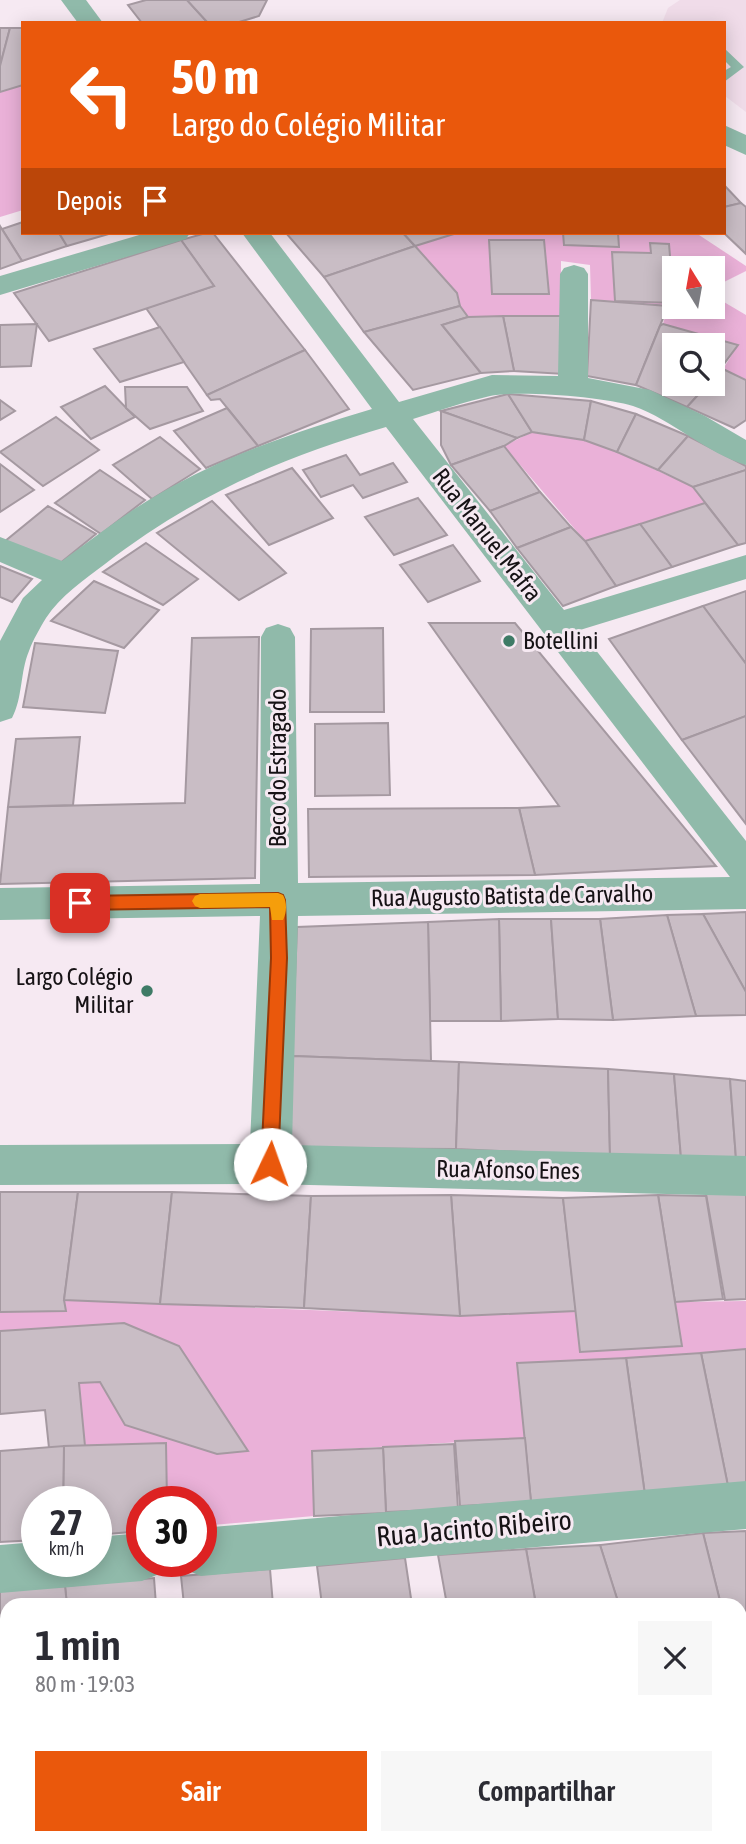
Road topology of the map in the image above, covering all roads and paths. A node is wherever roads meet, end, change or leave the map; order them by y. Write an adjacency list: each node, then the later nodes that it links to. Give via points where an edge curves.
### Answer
1 (73, 0): 2 (street)
2 (89, 21)
3 (726, 54): 4 (lane, via 738,68)
4 (726, 77)
5 (726, 135): 6 (street)
6 (746, 147)
7 (169, 235): 10 (street)
8 (258, 235): 12 (street, Rua Manuel Mafra)
9 (574, 274): 11 (street)
10 (0, 286)
11 (573, 386): 12 (street, via 492,385); 13 (street, via 639,397)
12 (393, 414): 16 (street, via 235,468 170,502); 17 (street, Rua Manuel Mafra)
13 (746, 454)
14 (0, 549): 16 (street)
15 (746, 567): 17 (street)
16 (66, 576): 19 (street, via 35,607 11,652)
17 (556, 625): 20 (street, Rua Manuel Mafra)
18 (278, 637): 22 (street, Beco do Estragado)
19 (0, 708)
20 (746, 869)
21 (746, 893): 22 (street, Rua Augusto Batista de Carvalho)
22 (278, 900): 23 (street, Rua Augusto Batista de Carvalho); 24 (street, Beco do Estragado)
23 (0, 904)
24 (270, 1164): 25 (street, Rua Afonso Enes); 26 (street, Rua Afonso Enes)
25 (0, 1165)
26 (746, 1176)
27 (746, 1505): 28 (street, Rua Jacinto Ribeiro)
28 (217, 1551)
29 (21, 1567): 30 (street)
30 (0, 1569)

